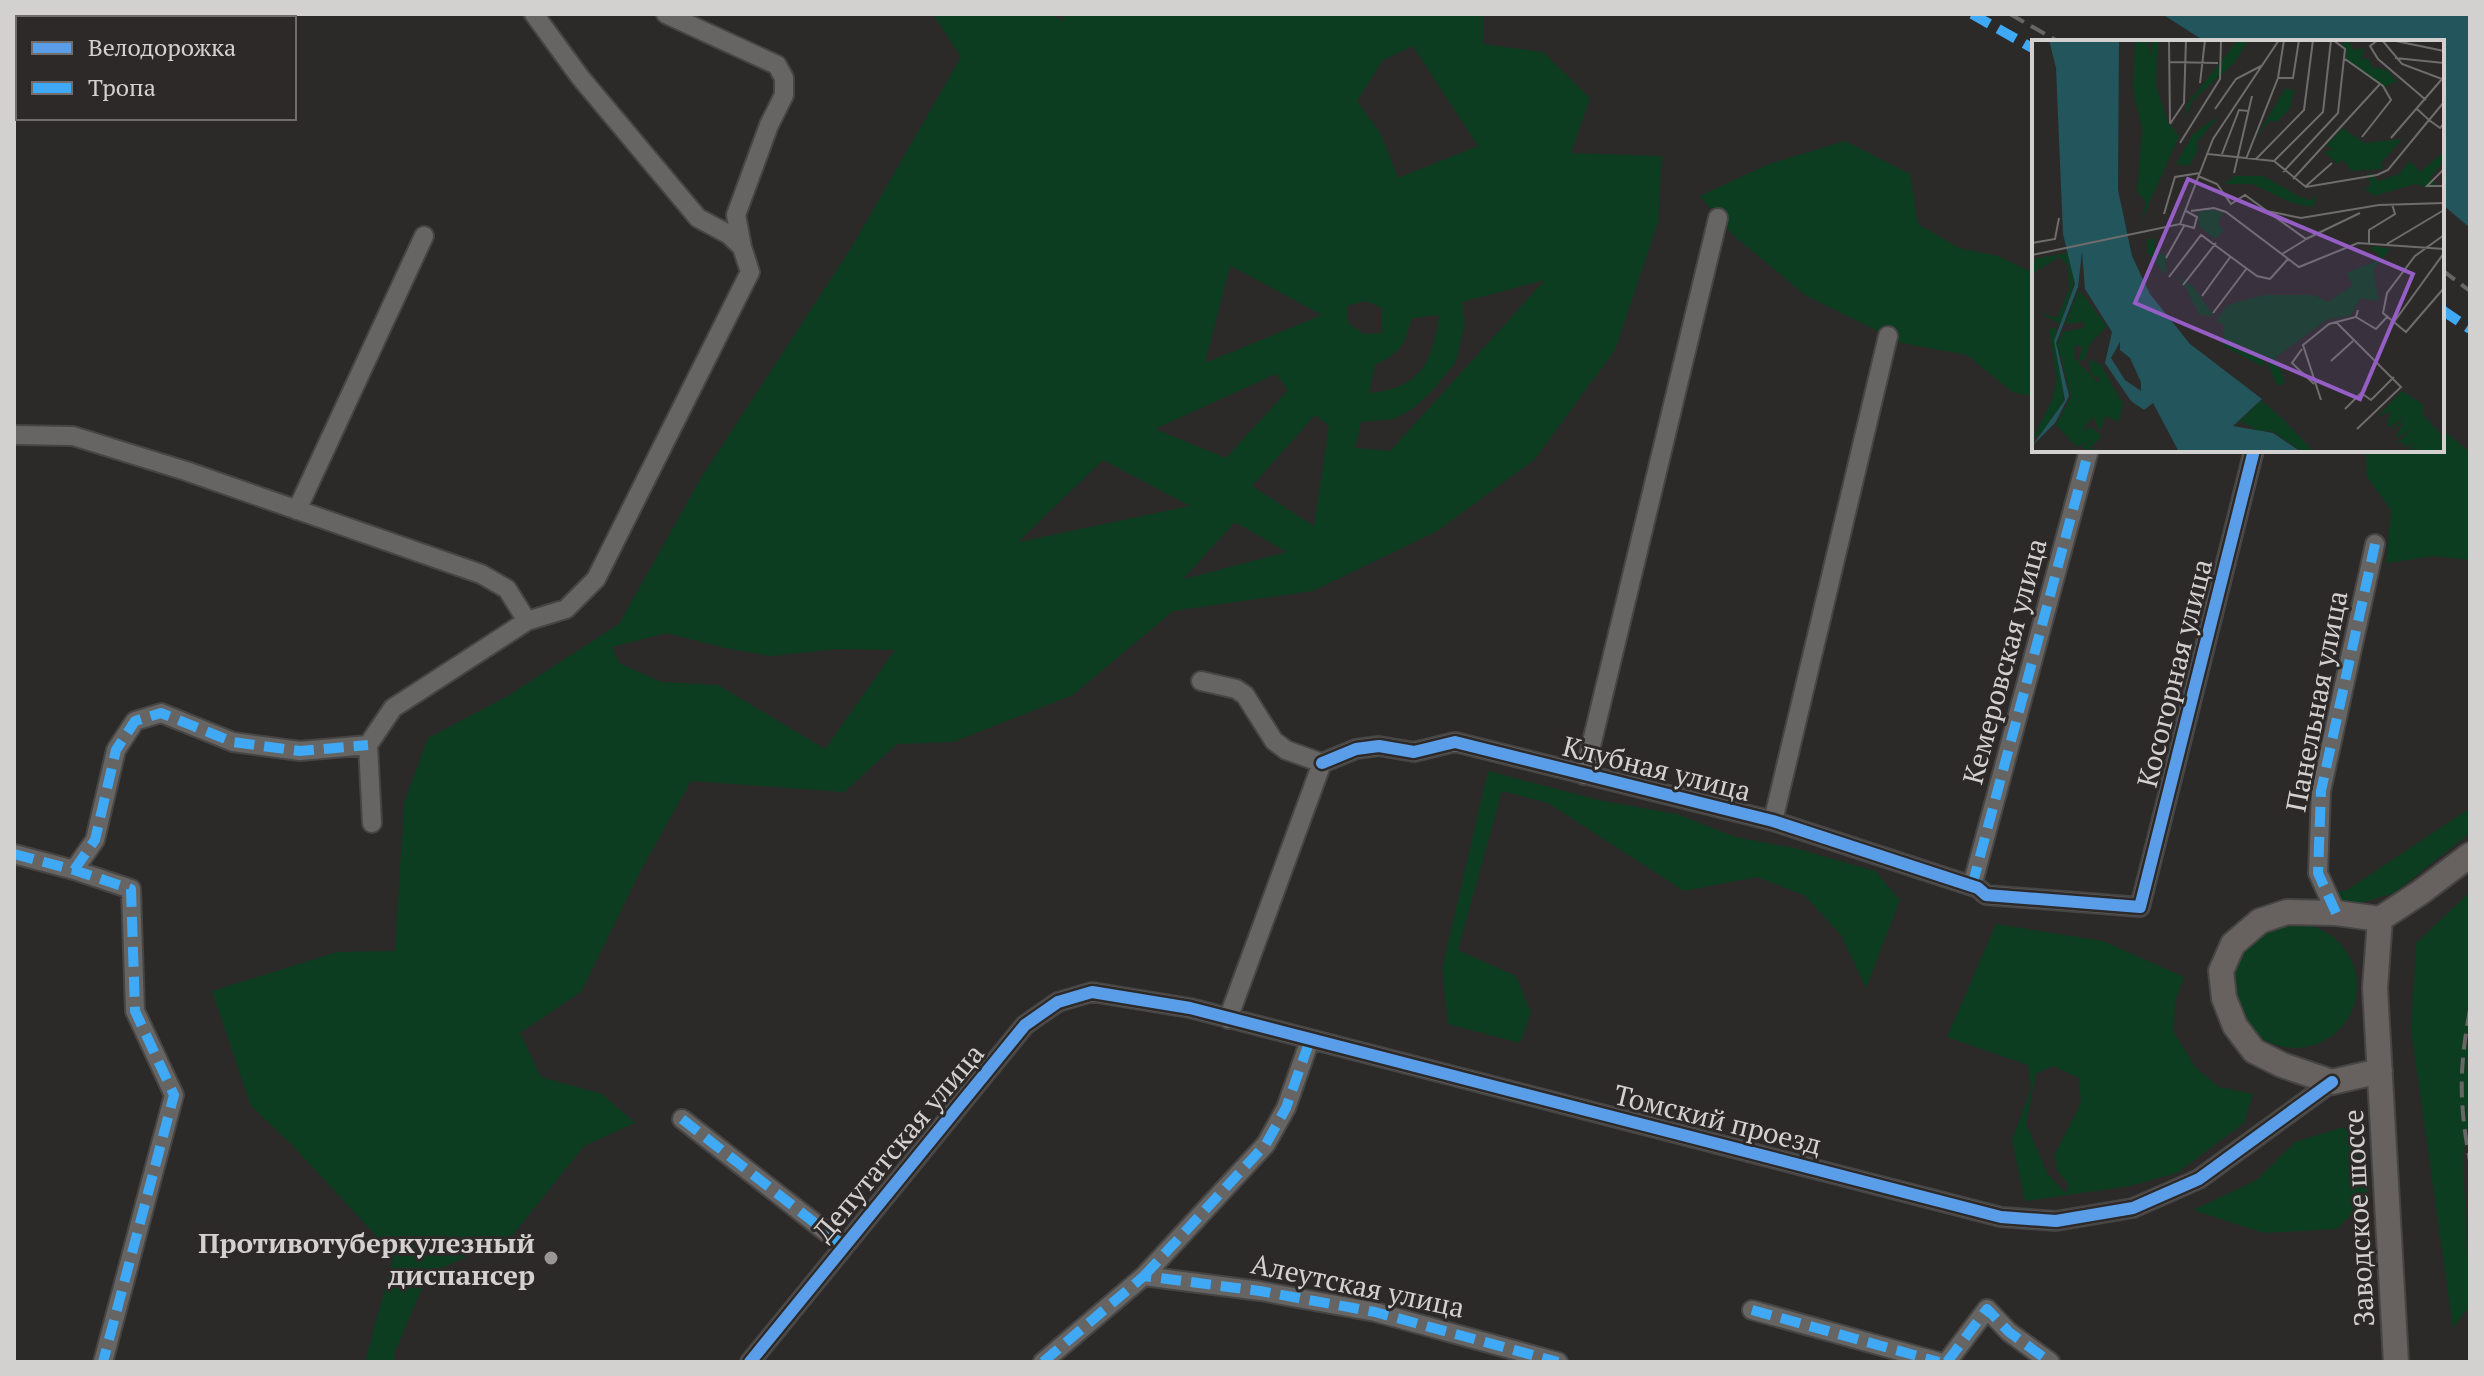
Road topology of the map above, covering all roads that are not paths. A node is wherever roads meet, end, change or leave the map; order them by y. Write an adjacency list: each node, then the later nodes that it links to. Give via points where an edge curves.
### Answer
1 (534, 14): 5 (street, via 698,218)
2 (666, 14): 5 (street, via 777,65 784,78 784,95 736,215)
3 (1718, 218): 16 (street, Клубная улица)
4 (424, 236): 10 (street)
5 (742, 247): 12 (street, via 750,272 596,579 566,609)
6 (1888, 336): 17 (street, Клубная улица)
7 (14, 435): 10 (street, via 73,436)
8 (2088, 452): 22 (street, Кемеровская улица)
9 (2254, 452): 23 (street, Косогорная улица)
10 (297, 510): 12 (street, via 481,574 507,589)
11 (2375, 544): 24 (street, Панельная улица, via 2321,791 2318,873)
12 (527, 621): 14 (street, via 393,708)
13 (1201, 681): 15 (street, via 1245,695 1274,741)
14 (368, 745): 18 (street); 21 (street, via 300,751 233,742 161,713 135,721 116,750 95,840)
15 (1322, 763): 16 (street, Клубная улица, via 1356,749 1379,746 1414,752 1455,742); 27 (street)
16 (1584, 775): 17 (street, Клубная улица)
17 (1773, 821): 22 (street, Клубная улица)
18 (372, 823)
19 (14, 854): 21 (street)
20 (2470, 855): 25 (main road)
21 (74, 870): 35 (street, via 131,889 135,1011 174,1095)
22 (1975, 887): 23 (street, Клубная улица, via 1986,895)
23 (2140, 907)
24 (2336, 913): 25 (main road, Заводское шоссе); 30 (main road, Заводское шоссе, via 2287,912 2260,921 2233,944 2221,971 2229,1012 2254,1051)
25 (2380, 919): 29 (main road, Заводское шоссе, via 2375,988)
26 (1110, 993): 27 (street, Томский проезд); 32 (street, Депутатская улица, via 1092,992 1058,1002 1025,1025)
27 (1228, 1019): 28 (street, Томский проезд)
28 (1310, 1040): 30 (street, Томский проезд, via 1986,1213 2056,1221 2133,1208 2199,1179); 33 (street, via 1286,1108 1266,1144)
29 (2380, 1071): 30 (main road, Заводское шоссе); 42 (main road, Заводское шоссе)
30 (2332, 1082)
31 (682, 1119): 32 (street)
32 (843, 1245): 36 (street, Депутатская улица)
33 (1144, 1276): 37 (street); 38 (street, Алеутская улица, via 1375,1312)
34 (1752, 1310): 39 (street)
35 (103, 1362)
36 (750, 1362)
37 (1043, 1362)
38 (1558, 1362)
39 (1939, 1362)
40 (1947, 1362): 41 (street, via 1987,1309)
41 (2050, 1362)
42 (2396, 1362)

